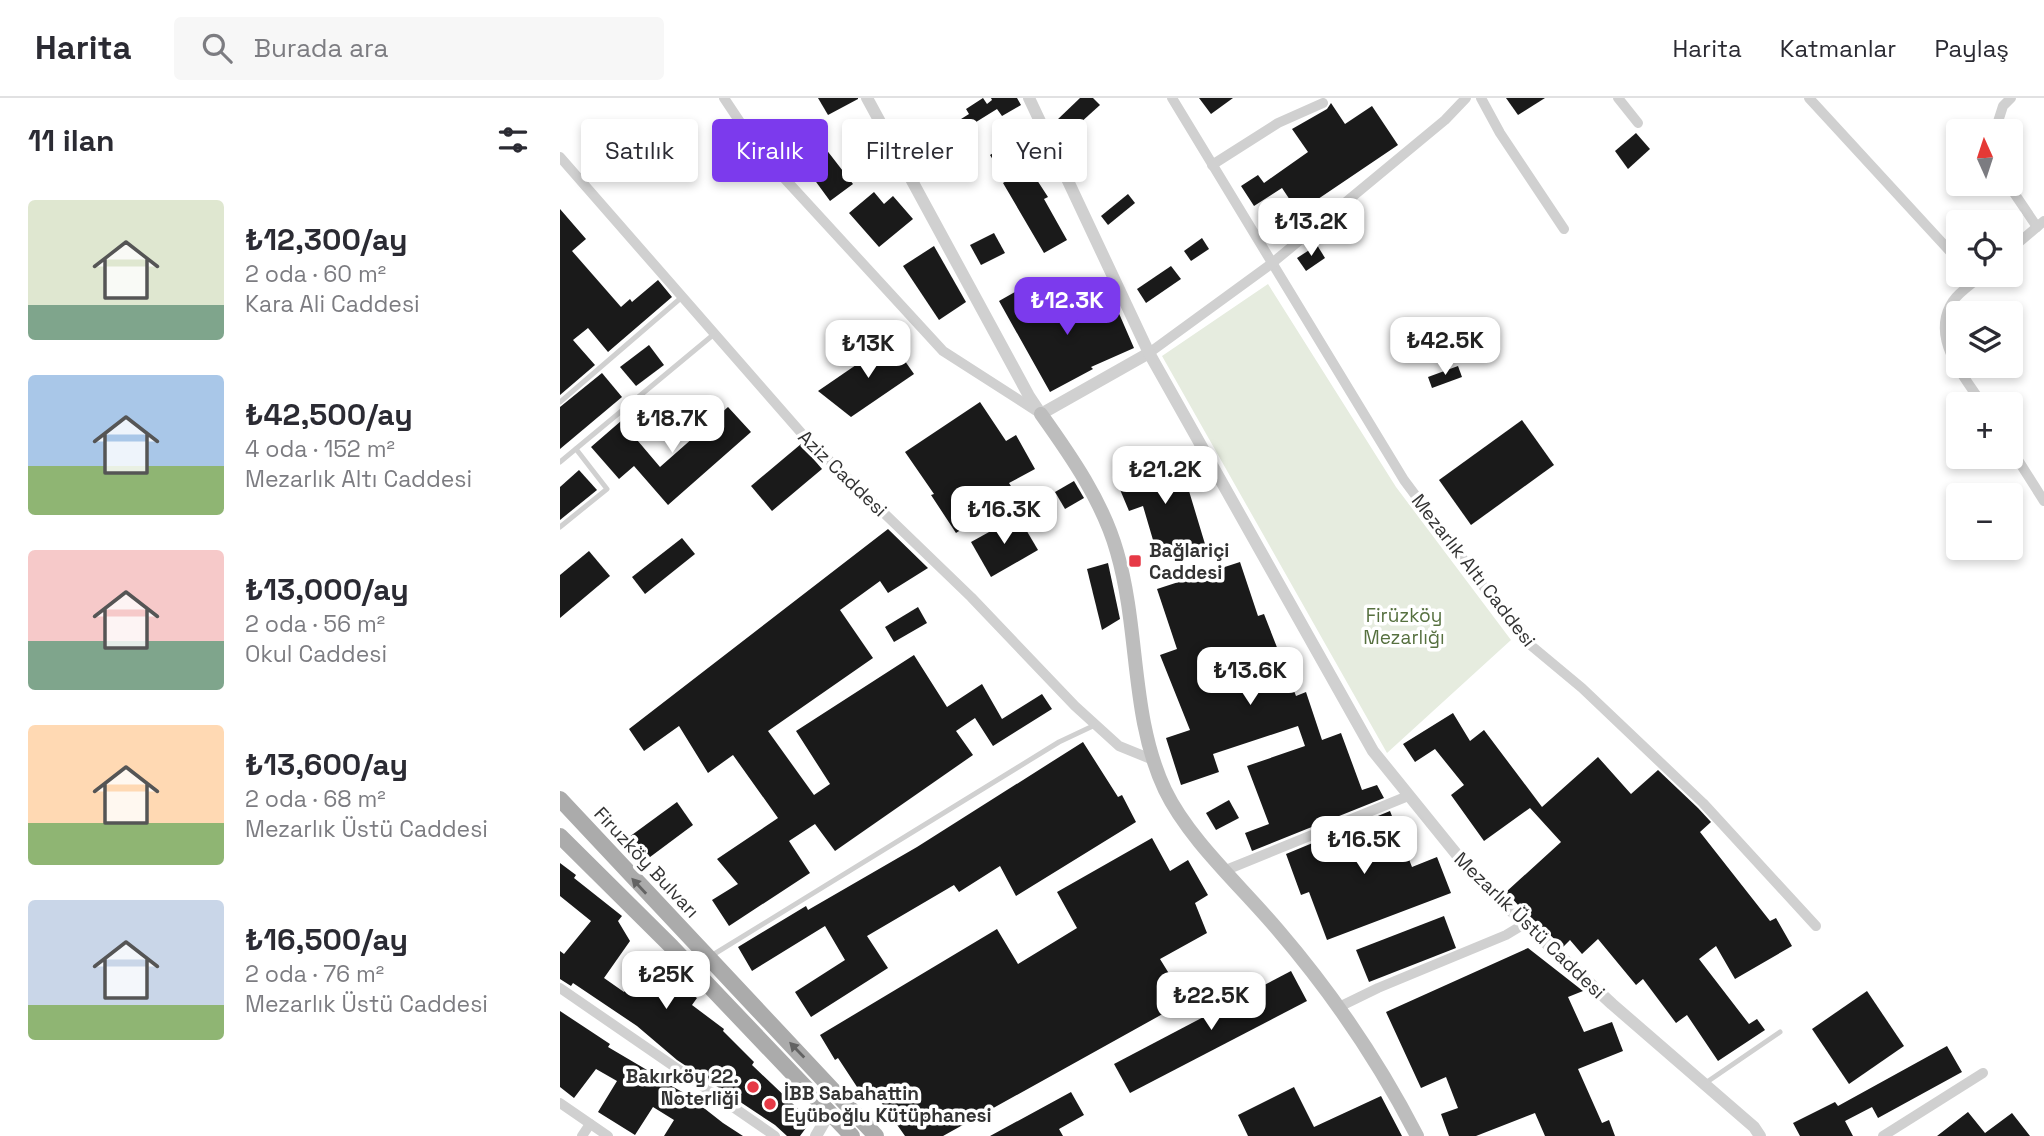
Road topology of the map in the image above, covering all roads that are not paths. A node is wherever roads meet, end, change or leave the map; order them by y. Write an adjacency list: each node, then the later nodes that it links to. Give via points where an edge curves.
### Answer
1 (724, 98): 27 (street, via 785,179 943,351)
2 (867, 98): 27 (street)
3 (1029, 98): 24 (street, Mezarlık Üstü Caddesi)
4 (1172, 98): 14 (street, Mezarlık Altı Caddesi)
5 (1466, 98): 20 (street)
6 (1480, 98): 17 (street)
7 (1618, 98): 12 (street)
8 (1809, 98): 19 (street)
9 (2011, 98): 11 (street)
10 (1322, 103): 14 (street)
11 (1999, 119)
12 (1638, 123)
13 (560, 157): 22 (street, Aziz Caddesi)
14 (1212, 165): 20 (street, Mezarlık Altı Caddesi)
15 (2018, 196): 16 (street)
16 (2040, 224): 18 (street)
17 (1564, 229)
18 (2023, 239)
19 (1946, 247)
20 (1271, 264): 24 (street); 40 (street, Mezarlık Altı Caddesi, via 1404,480 1528,643 1703,803)
21 (1966, 287): 25 (street, via 1944,319 1947,349)
22 (682, 297): 23 (street, Aziz Caddesi); 26 (lane)
23 (713, 335): 28 (lane); 33 (street, Aziz Caddesi, via 804,436)
24 (1149, 353): 27 (street); 35 (street, Mezarlık Üstü Caddesi, via 1373,751)
25 (1974, 392)
26 (560, 402)
27 (1041, 414): 34 (main road, via 1072,457 1117,551)
28 (576, 449): 29 (lane); 32 (lane, via 607,489)
29 (560, 462)
30 (2023, 468): 31 (street)
31 (2044, 501)
32 (560, 527)
33 (1095, 724): 34 (street, Aziz Caddesi, via 1119,746); 41 (lane)
34 (1151, 759): 38 (main road, via 1185,824)
35 (1408, 796): 38 (street); 39 (street, Mezarlık Üstü Caddesi, via 1475,877)
36 (560, 799): 41 (main road, Firuzköy Bulvarı, one-way to 36)
37 (560, 836): 49 (main road, Firuzköy Bulvarı)
38 (1226, 870): 43 (main road)
39 (1526, 923): 43 (street); 47 (street, Mezarlık Üstü Caddesi)
40 (1816, 926)
41 (708, 958): 46 (main road, Firuzköy Bulvarı, one-way to 41)
42 (560, 988): 54 (street)
43 (1339, 1007): 58 (main road)
44 (1780, 1032): 47 (lane)
45 (1983, 1073): 51 (street)
46 (825, 1080): 49 (main road, via 832,1091); 57 (main road, Firuzköy Bulvarı)
47 (1704, 1084): 59 (street, Mezarlık Üstü Caddesi)
48 (560, 1103): 50 (street)
49 (830, 1112): 55 (street); 56 (main road, Firuzköy Bulvarı)
50 (590, 1124): 52 (street); 53 (street)
51 (1898, 1132): 60 (street)
52 (582, 1136)
53 (608, 1136)
54 (775, 1136)
55 (816, 1136)
56 (852, 1136)
57 (876, 1136)
58 (1417, 1136)
59 (1760, 1136)
60 (1883, 1136)

